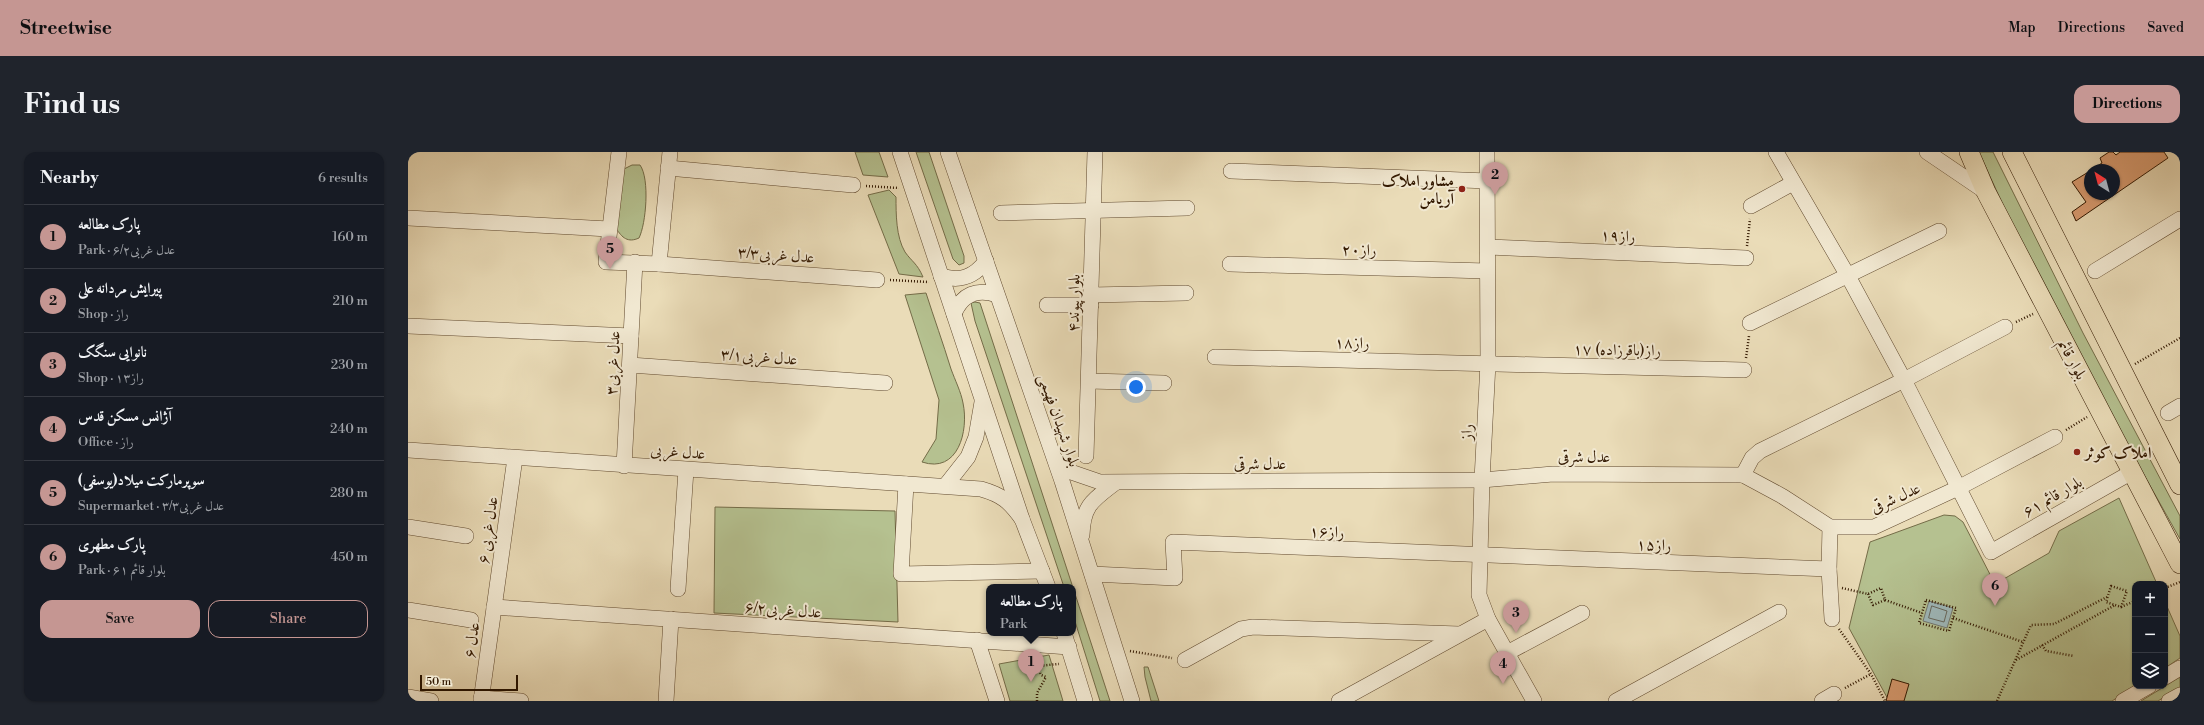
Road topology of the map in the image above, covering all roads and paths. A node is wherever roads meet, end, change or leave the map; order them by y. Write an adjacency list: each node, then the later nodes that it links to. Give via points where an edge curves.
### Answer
1 (619, 152): 24 (street)
2 (670, 152): 11 (street)
3 (900, 152): 16 (street)
4 (948, 152): 28 (street, بلوار شهیدان فهیمی)
5 (1095, 152): 20 (street, بلوار پیوند۴)
6 (1487, 152): 13 (street, راز)
7 (1776, 152): 14 (street)
8 (1927, 152): 17 (street)
9 (1969, 152): 17 (main road, بلوار قائم)
10 (2012, 152): 52 (main road)
11 (668, 168): 15 (street); 30 (street)
12 (1231, 171): 13 (street)
13 (1488, 180): 26 (street, راز)
14 (1793, 183): 18 (street); 34 (street)
15 (853, 185): 16 (path)
16 (913, 189): 35 (street)
17 (1986, 192): 41 (main road, بلوار قائم)
18 (1752, 206): 27 (path)
19 (1187, 208): 20 (street)
20 (1091, 209): 21 (street); 39 (street, بلوار پیوند۴)
21 (1001, 213)
22 (408, 218): 24 (street)
23 (2180, 219): 33 (street)
24 (609, 229): 29 (street, عدل غربی۳/۳, via 606,262)
25 (1939, 231): 34 (street)
26 (1488, 247): 27 (street, راز۱۹); 32 (street, راز)
27 (1746, 258)
28 (986, 261): 35 (street, via 974,274); 38 (street, بلوار شهیدان فهیمی)
29 (635, 262): 30 (street, عدل غربی۳/۳); 46 (street, عدل غربی۳)
30 (659, 264): 36 (street, عدل غربی۳/۳)
31 (1230, 264): 32 (street, راز۲۰)
32 (1488, 271): 49 (street, راز)
33 (2095, 271)
34 (1848, 276): 43 (street); 53 (street)
35 (942, 279): 36 (path); 42 (street)
36 (877, 280)
37 (1186, 293): 39 (street)
38 (997, 295): 42 (street, via 987,291 966,296 958,304); 63 (street, بلوار شهیدان فهیمی)
39 (1091, 300): 40 (street); 54 (street, بلوار پیوند۴)
40 (1047, 305)
41 (2046, 308): 45 (path); 58 (main road, بلوار قائم)
42 (954, 314): 57 (street)
43 (1750, 323): 51 (path)
44 (408, 326): 46 (street)
45 (2005, 327): 53 (street)
46 (631, 336): 50 (street, عدل غربی۳)
47 (2180, 338): 52 (path)
48 (1216, 357): 49 (street, راز۱۸)
49 (1488, 363): 51 (street, ۱۷ راز(باقرزاده)); 68 (street, راز)
50 (630, 365): 55 (street, عدل غربی۳/۱); 64 (street, عدل غربی۳)
51 (1744, 370)
52 (2123, 371): 71 (main road)
53 (1904, 380): 67 (street, via 1760,451 1752,458); 73 (street)
54 (1089, 381): 56 (street); 61 (street, بلوار پیوند۴)
55 (885, 383)
56 (1164, 383)
57 (983, 399): 72 (street, via 976,437 968,457); 74 (street)
58 (2100, 409): 59 (path); 66 (main road, بلوار قائم)
59 (2055, 437): 73 (street, عدل شرقی)
60 (408, 450): 62 (street, عدل غربی)
61 (1086, 456)
62 (515, 458): 64 (street, عدل غربی); 94 (street, عدل غربی ۶)
63 (1055, 459): 69 (street, عدل شرقی, via 1068,471 1086,478 1100,482); 78 (street, بلوار شهیدان فهیمی)
64 (624, 466): 65 (street, عدل غربی)
65 (686, 470): 70 (street, عدل غربی); 88 (street)
66 (2132, 472): 73 (street, بلوار قائم ۶۱, via 1990,552); 80 (main road, بلوار قائم)
67 (1743, 475): 68 (street, عدل شرقی, via 1553,474); 76 (street, عدل شرقی)
68 (1482, 480): 69 (street, عدل شرقی); 79 (street, راز)
69 (1115, 482): 78 (street, via 1088,506 1082,522)
70 (906, 484): 72 (street, عدل غربی); 82 (street, via 901,574)
71 (2180, 485)
72 (946, 486): 74 (street, عدل غربی, via 981,489 998,494 1011,504)
73 (1958, 488): 76 (street, عدل شرقی, via 1874,527)
74 (1022, 519): 82 (street)
75 (408, 527): 77 (street)
76 (1830, 527): 81 (street)
77 (466, 536)
78 (1081, 540): 83 (street, بلوار شهیدان فهیمی)
79 (1479, 555): 81 (street, راز۱۵); 83 (street, راز۱۶, via 1173,542 1175,578); 102 (street, راز, via 1479,595)
80 (2180, 564)
81 (1829, 569): 86 (street)
82 (1042, 572): 85 (street)
83 (1092, 574): 110 (street, بلوار شهیدان فهیمی)
84 (2180, 582): 87 (path)
85 (1047, 584)
86 (1830, 585): 89 (path); 103 (street)
87 (2168, 587)
88 (678, 589)
89 (1868, 594): 91 (path, via 1873,605); 91 (path, via 1881,588)
90 (2107, 597): 93 (path, via 2106,602); 95 (path, via 2111,586 2127,591); 108 (path, via 2054,624 2031,625)
91 (1886, 600): 98 (path)
92 (2132, 602): 95 (path)
93 (2115, 605): 95 (path); 109 (path)
94 (494, 607): 101 (street, ۶/۲عدل غربی); 123 (street, عدل ۶)
95 (2121, 607)
96 (408, 610): 104 (street)
97 (1779, 612): 133 (street)
98 (1922, 613): 100 (path, via 1920,623 1949,631); 100 (path, via 1926,600 1956,608)
99 (1582, 614): 111 (street)
100 (1953, 618): 108 (path)
101 (670, 619): 106 (street, ۶/۲عدل غربی); 126 (street)
102 (1488, 619): 105 (street); 111 (street, راز)
103 (1832, 619): 117 (path)
104 (472, 620)
105 (1459, 634): 113 (street, via 1253,627 1240,629); 131 (street)
106 (977, 640): 107 (street, ۶/۲عدل غربی); 127 (street)
107 (1066, 640): 115 (street)
108 (2024, 642): 114 (path)
109 (2042, 645): 112 (path, via 2046,651); 114 (path)
110 (1116, 649): 113 (path); 130 (street, بلوار شهیدان فهیمی)
111 (1507, 653): 132 (street, راز)
112 (2074, 656)
113 (1185, 660)
114 (2016, 660): 135 (path)
115 (1074, 664): 128 (path, via 1036,666 1041,675 1046,677 1037,693); 129 (street)
116 (2180, 668): 118 (street)
117 (1870, 674): 122 (path); 134 (path)
118 (2168, 675)
119 (2144, 689): 136 (street)
120 (2180, 694): 137 (street)
121 (408, 697): 124 (street)
122 (1828, 698)
123 (481, 700): 125 (street)
124 (431, 701)
125 (521, 701)
126 (666, 701)
127 (997, 701)
128 (1038, 701)
129 (1085, 701)
130 (1132, 701)
131 (1339, 701)
132 (1534, 701)
133 (1616, 701)
134 (1885, 701)
135 (1997, 701)
136 (2123, 701)
137 (2169, 701)

